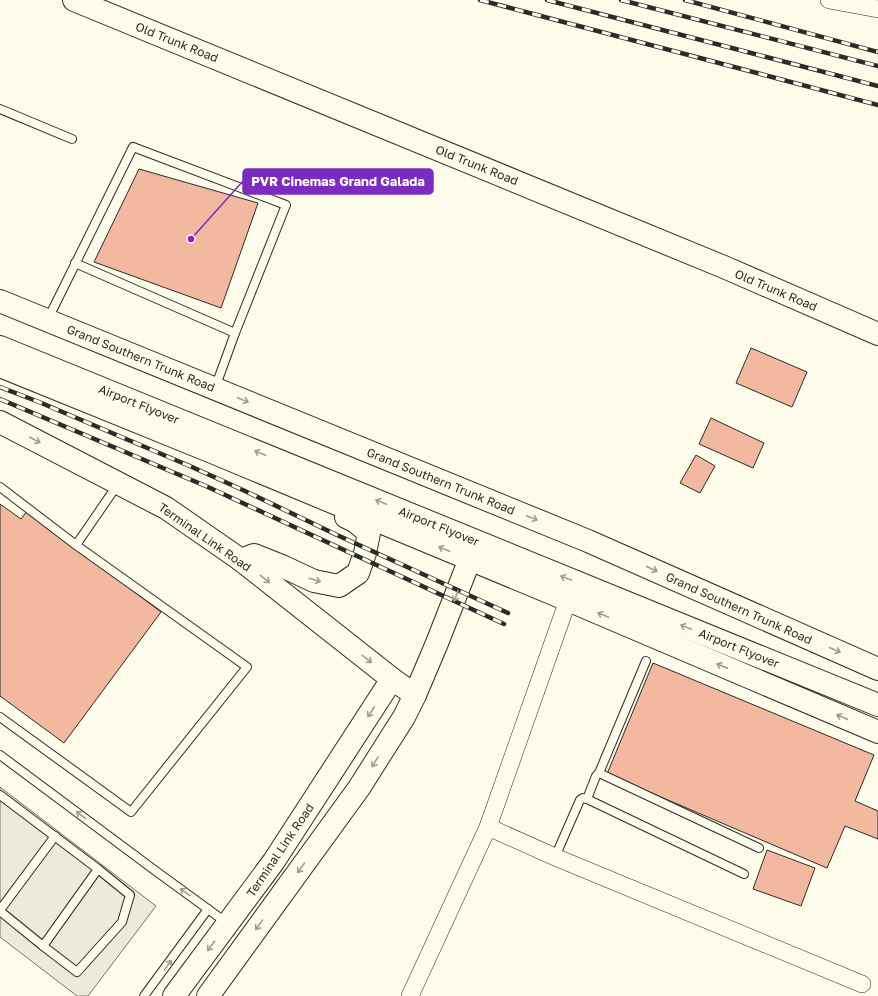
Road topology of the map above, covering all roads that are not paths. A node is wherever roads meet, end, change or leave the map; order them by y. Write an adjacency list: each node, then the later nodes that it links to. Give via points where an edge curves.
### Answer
1 (74, 0): 10 (main road, Old Trunk Road, via 724,267)
2 (829, 0): 3 (street)
3 (878, 9)
4 (0, 110): 5 (lane)
5 (72, 139)
6 (75, 263): 8 (lane); 9 (lane); 9 (lane, via 133,147 286,205)
7 (0, 301): 8 (main road, Grand Southern Trunk Road)
8 (47, 320): 13 (main road, Grand Southern Trunk Road)
9 (236, 333): 13 (lane)
10 (878, 334)
11 (0, 347): 26 (main road, Airport Flyover, one-way to 11)
12 (0, 366): 15 (main road)
13 (215, 388): 23 (main road, Grand Southern Trunk Road, one-way to 23, via 588,541)
14 (0, 422): 16 (main road, Terminal Link Road, one-way to 16)
15 (212, 452): 19 (main road, one-way to 15); 20 (main road, one-way to 15, via 254,555 314,581 339,586 358,573 369,534 356,522 339,514 218,464)
16 (119, 483): 18 (lane); 20 (main road, Terminal Link Road, via 166,508)
17 (0, 487): 18 (lane)
18 (76, 545): 27 (lane, via 247,667 131,812)
19 (470, 559): 21 (main road); 25 (main road, one-way to 25)
20 (241, 560): 24 (main road, Terminal Link Road, one-way to 24)
21 (568, 600): 28 (main road, one-way to 21); 33 (street)
22 (646, 661): 30 (lane)
23 (878, 670)
24 (392, 679): 25 (main road, Terminal Link Road); 41 (main road, Terminal Link Road, one-way to 41, via 274,861)
25 (415, 695): 46 (main road, one-way to 46, via 359,788)
26 (878, 705)
27 (0, 717)
28 (878, 732)
29 (0, 755): 39 (lane, one-way to 29)
30 (599, 773): 32 (lane); 35 (lane)
31 (0, 795): 34 (lane)
32 (587, 799): 36 (lane, via 580,800); 38 (lane)
33 (488, 827): 36 (street); 47 (street)
34 (55, 836): 37 (lane); 40 (lane)
35 (759, 848)
36 (555, 857): 43 (street)
37 (98, 869): 42 (lane); 42 (lane, via 130,895 122,922 77,972)
38 (744, 874)
39 (208, 909): 41 (lane); 44 (lane, one-way to 39)
40 (0, 910): 42 (lane)
41 (228, 923): 45 (main road, Terminal Link Road, one-way to 45)
42 (43, 946)
43 (862, 984)
44 (144, 996)
45 (174, 996)
46 (208, 996)
47 (410, 996)

